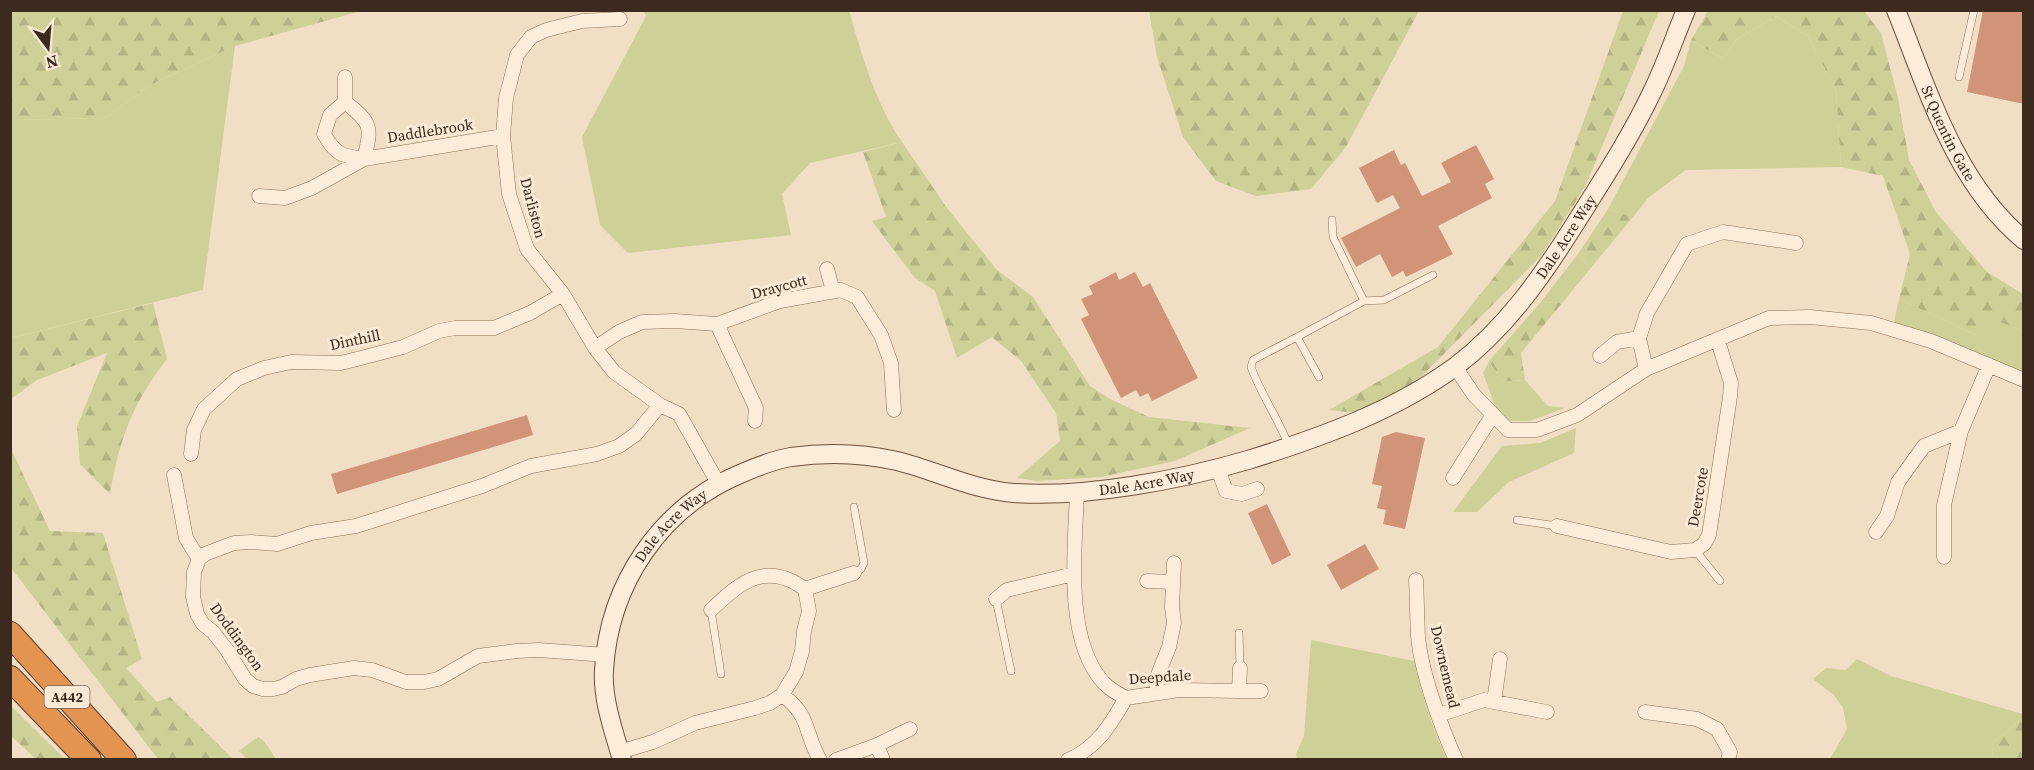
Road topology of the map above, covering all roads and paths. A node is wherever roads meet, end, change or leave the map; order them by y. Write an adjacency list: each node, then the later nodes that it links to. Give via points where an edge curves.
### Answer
1 (1686, 10): 26 (street, Dale Acre Way, via 1656,86 1621,151 1564,240 1536,283 1502,323)
2 (1896, 10): 12 (street, St Quentin Gate, via 1947,136 1965,169 1988,203)
3 (1974, 10): 6 (lane)
4 (620, 19): 8 (street, Darliston, via 582,21 531,37 517,55 506,98)
5 (345, 77): 7 (street)
6 (1959, 77)
7 (345, 102): 9 (street, Daddlebrook, via 362,116 370,134); 9 (street, Daddlebrook, via 330,115 324,134 332,149)
8 (503, 136): 9 (street, Daddlebrook); 17 (street, Darliston, via 509,194 527,249)
9 (364, 159): 10 (street, Daddlebrook, via 285,198)
10 (259, 196)
11 (1332, 220): 18 (lane, via 1332,237)
12 (2024, 240)
13 (1796, 243): 21 (street, via 1723,232 1687,244 1647,313)
14 (826, 269): 16 (street)
15 (1433, 275): 18 (lane, via 1384,300)
16 (833, 291): 19 (street, Draycott, via 780,301); 31 (street, via 857,297 881,335 891,363)
17 (563, 294): 23 (street, Darliston); 36 (street, Dinthill, via 494,328 439,331 403,347 341,363 291,362 237,379 204,409 194,430)
18 (1364, 301): 20 (lane)
19 (717, 324): 23 (street, Draycott, via 642,322); 33 (street, via 756,408)
20 (1297, 337): 28 (lane); 35 (lane, via 1253,360 1251,367)
21 (1639, 338): 24 (street, via 1617,342); 27 (street)
22 (1718, 341): 25 (street, via 1769,318 1810,316 1871,323 1931,341); 27 (street); 47 (street, Deercote, via 1731,383 1730,397 1709,535)
23 (595, 348): 30 (street, Darliston, via 614,372)
24 (1600, 356)
25 (1989, 365): 29 (street); 34 (street)
26 (1455, 367): 32 (street); 35 (street, Dale Acre Way, via 1369,415)
27 (1646, 369): 32 (street, via 1577,415 1537,430 1508,430)
28 (1319, 377)
29 (2024, 380)
30 (660, 405): 40 (street, Darliston, via 679,414); 49 (street, via 636,434 597,454 531,466 482,486 356,526 311,533 277,544 234,543)
31 (894, 410)
32 (1492, 416): 39 (street)
33 (755, 421)
34 (1962, 431): 46 (street, via 1924,446 1898,482 1887,516); 48 (street, via 1944,505)
35 (1289, 447): 37 (street, Dale Acre Way)
36 (191, 454)
37 (1218, 469): 41 (street, via 1226,491 1242,494); 42 (street, Dale Acre Way)
38 (174, 475): 49 (street, via 186,538)
39 (1453, 478)
40 (718, 483): 42 (street, Dale Acre Way, via 787,457 846,454 897,461 983,489 1015,494); 63 (street, Dale Acre Way, via 673,516 642,554 614,609)
41 (1257, 489)
42 (1077, 493): 52 (street, Deepdale)
43 (854, 507): 51 (lane, via 864,563)
44 (1517, 520): 45 (lane)
45 (1557, 526): 47 (street, via 1671,552)
46 (1876, 532)
47 (1695, 550): 54 (lane)
48 (1944, 557)
49 (199, 559): 63 (street, Doddington, via 193,584 197,614 245,679 263,689 282,687 310,675 354,668 406,682 424,682 438,679 477,656 517,651)
50 (1174, 563): 56 (street)
51 (854, 573): 57 (street)
52 (1074, 574): 58 (street, via 1007,590); 74 (street, Deepdale, via 1074,609 1087,655 1103,682)
53 (1416, 580): 78 (street, Downemead, via 1418,638)
54 (1720, 580)
55 (1147, 581): 56 (street)
56 (1173, 582): 72 (street, via 1173,629)
57 (806, 589): 59 (street, via 784,578 765,575 738,585); 73 (street, via 809,611 802,651 796,672)
58 (996, 598): 67 (lane)
59 (711, 610): 68 (lane)
60 (10, 616): 64 (highway, A442)
61 (1239, 633): 66 (lane)
62 (10, 634): 64 (highway, A442)
63 (606, 655): 81 (street, Dale Acre Way, via 603,673)
64 (32, 658): 84 (highway, A442)
65 (1500, 659): 75 (street)
66 (1240, 668): 70 (street)
67 (1011, 671)
68 (721, 674)
69 (10, 678): 83 (highway, A442)
70 (1239, 691): 71 (street, Deepdale); 72 (street, Deepdale)
71 (1261, 691)
72 (1156, 693): 74 (street, Deepdale)
73 (782, 695): 81 (street, via 770,703 695,723); 85 (street, via 804,717)
74 (1126, 698): 82 (street, via 1108,730)
75 (1494, 702): 76 (street); 78 (street, via 1484,700)
76 (1547, 712)
77 (1645, 712): 89 (street, via 1697,718 1717,729 1730,752)
78 (1439, 715): 88 (street, Downemead)
79 (910, 729): 80 (street)
80 (878, 745): 86 (street); 87 (street)
81 (620, 755)
82 (1076, 758)
83 (89, 759)
84 (124, 759)
85 (820, 759)
86 (836, 759)
87 (884, 759)
88 (1456, 759)
89 (1728, 759)

